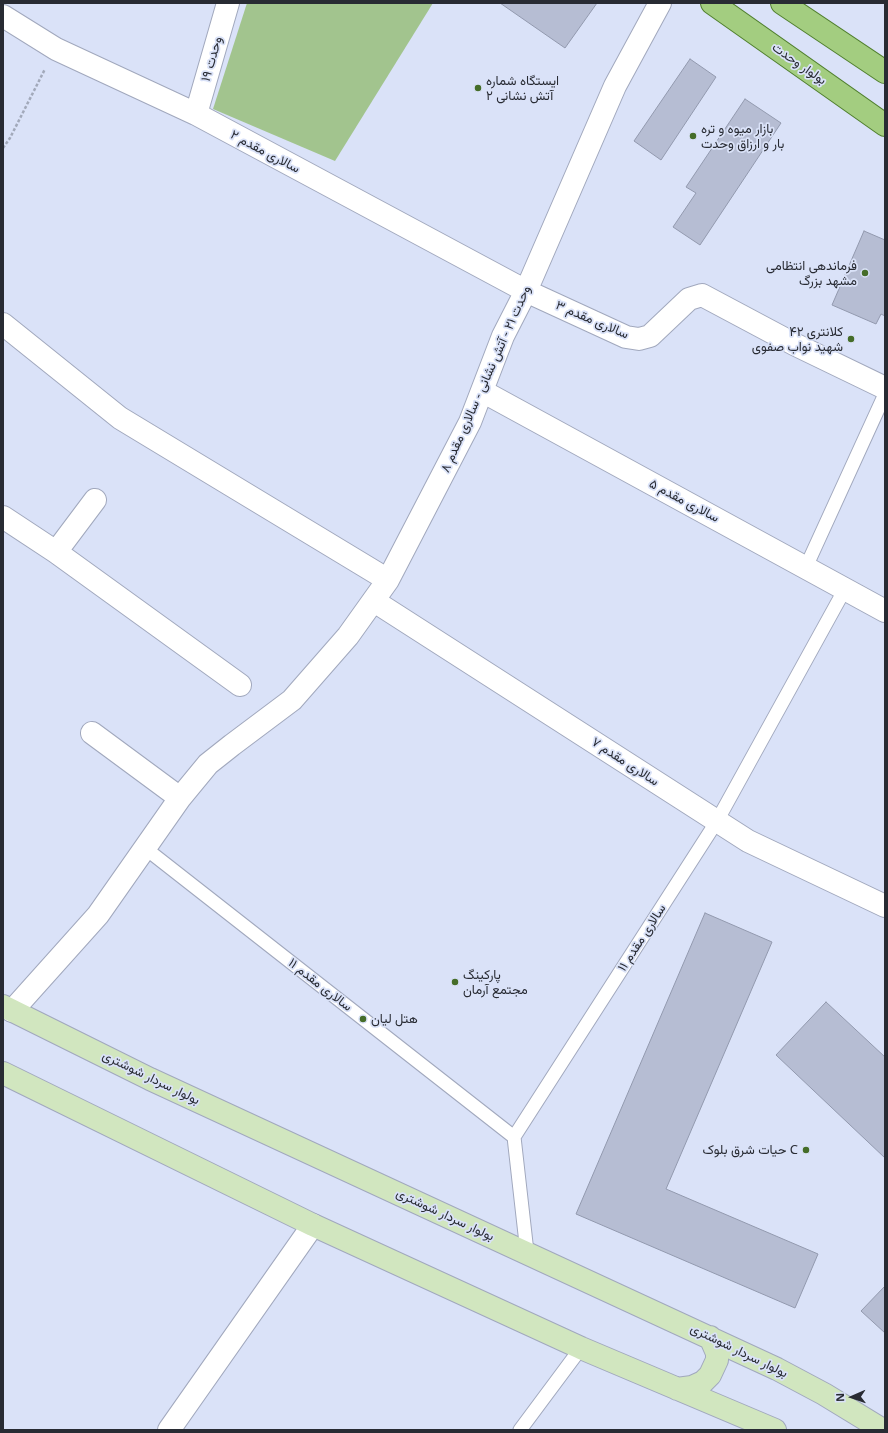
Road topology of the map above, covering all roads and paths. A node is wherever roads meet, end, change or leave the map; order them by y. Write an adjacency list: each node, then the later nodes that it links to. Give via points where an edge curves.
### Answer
1 (228, 3): 8 (street, وحدت ۱۹)
2 (660, 3): 11 (street, وحدت ۲۱ - آتش نشانی - سالاری مقدم ۸, via 615,86)
3 (712, 3): 9 (main road, بولوار وحدت)
4 (782, 3): 7 (main road)
5 (3, 16): 6 (street, سالاری مقدم ۲)
6 (56, 49): 8 (street, سالاری مقدم ۲); 10 (path)
7 (885, 72)
8 (196, 114): 11 (street, سالاری مقدم ۲)
9 (885, 125)
10 (3, 148)
11 (526, 291): 13 (street, سالاری مقدم ۳, via 626,337 639,339 650,336 689,299 702,295 794,344); 14 (street, وحدت ۲۱ - آتش نشانی - سالاری مقدم ۸, via 503,336)
12 (3, 324): 20 (street, via 120,418)
13 (885, 388)
14 (482, 391): 19 (street, سالاری مقدم ۵); 20 (street, وحدت ۲۱ - آتش نشانی - سالاری مقدم ۸, via 470,422)
15 (885, 394): 19 (lane)
16 (95, 500): 18 (street)
17 (3, 517): 18 (street)
18 (56, 552): 24 (street)
19 (806, 567): 21 (street, سالاری مقدم ۵)
20 (388, 580): 22 (street, وحدت ۲۱ - آتش نشانی - سالاری مقدم ۸)
21 (845, 589): 23 (street, سالاری مقدم ۵); 27 (lane, سالاری مقدم ۱۱)
22 (374, 601): 26 (street, وحدت ۲۱ - آتش نشانی - سالاری مقدم ۸, via 348,636 292,700 208,764); 27 (street, سالاری مقدم ۷)
23 (885, 611)
24 (240, 685)
25 (92, 733): 26 (street)
26 (180, 798): 28 (street, وحدت ۲۱ - آتش نشانی - سالاری مقدم ۸)
27 (717, 821): 29 (street, سالاری مقدم ۷, via 748,841); 32 (lane, سالاری مقدم ۱۱)
28 (145, 848): 30 (street, وحدت ۲۱ - آتش نشانی - سالاری مقدم ۸, via 98,915); 32 (lane, سالاری مقدم ۱۱)
29 (885, 906)
30 (8, 1008): 34 (street, بولوار سردار شوشتری, via 150,1079)
31 (3, 1073): 33 (street)
32 (514, 1136): 34 (lane)
33 (313, 1225): 36 (street); 38 (street)
34 (527, 1252): 35 (street, بولوار سردار شوشتری)
35 (710, 1337): 37 (street, via 717,1353 717,1360 710,1375 692,1387); 41 (street, بولوار سردار شوشتری, via 824,1394)
36 (581, 1348): 37 (street); 39 (lane)
37 (677, 1389): 40 (street)
38 (169, 1430)
39 (520, 1430)
40 (775, 1430)
41 (883, 1430)

